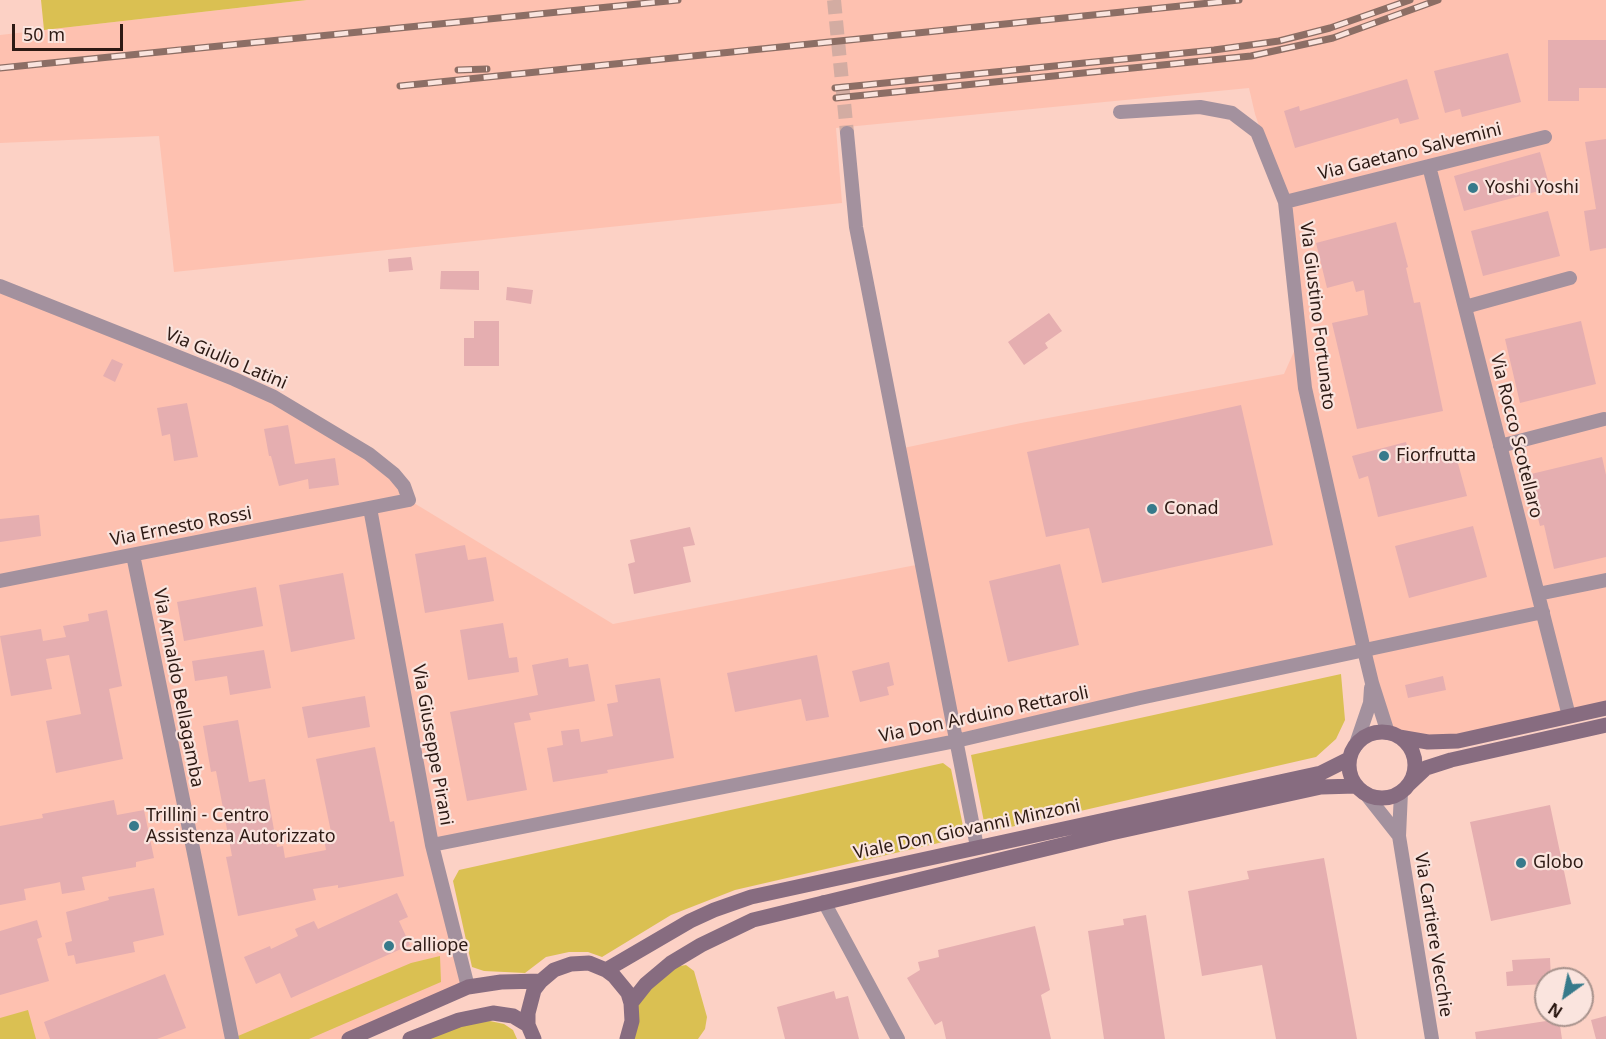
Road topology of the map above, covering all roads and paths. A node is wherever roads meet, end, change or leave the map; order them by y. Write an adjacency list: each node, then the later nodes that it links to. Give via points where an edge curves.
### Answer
1 (1120, 112): 5 (street, Via Giustino Fortunato, via 1200,107 1232,113 1257,132)
2 (847, 133): 23 (street, via 856,227)
3 (1545, 137): 4 (street, Via Gaetano Salvemini)
4 (1429, 166): 5 (street, Via Gaetano Salvemini); 8 (street, Via Rocco Scotellaro)
5 (1285, 202): 17 (street, Via Giustino Fortunato, via 1305,388)
6 (1570, 278): 8 (street)
7 (0, 286): 11 (street, Via Giulio Latini, via 234,379 337,433 394,474 409,500)
8 (1465, 307): 10 (street, Via Rocco Scotellaro)
9 (1604, 419): 10 (street)
10 (1500, 446): 15 (street, Via Rocco Scotellaro)
11 (370, 507): 12 (street, Via Ernesto Rossi); 28 (street, Via Giuseppe Pirani)
12 (133, 555): 14 (street, Via Ernesto Rossi); 36 (street, Via Arnaldo Bellagamba)
13 (1606, 580): 15 (street)
14 (0, 581)
15 (1538, 594): 16 (street, Via Rocco Scotellaro)
16 (1543, 612): 17 (street, Via Don Arduino Rettaroli); 20 (street, Via Rocco Scotellaro)
17 (1364, 650): 18 (street, Via Giustino Fortunato); 23 (street, Via Don Arduino Rettaroli)
18 (1372, 683): 22 (street, Via Giustino Fortunato); 24 (street, Via Giustino Fortunato, via 1370,703)
19 (1606, 708): 20 (main road, Viale Don Giovanni Minzoni)
20 (1569, 716): 22 (main road, Viale Don Giovanni Minzoni, via 1458,741 1428,742)
21 (1606, 725): 25 (main road, Viale Don Giovanni Minzoni, via 1451,760 1426,768)
22 (1394, 735): 24 (main road, Viale Don Giovanni Minzoni, via 1369,735); 25 (main road, via 1413,753 1414,774)
23 (956, 741): 28 (street, Via Don Arduino Rettaroli); 29 (street)
24 (1352, 753): 26 (main road, via 1349,768); 29 (main road, Viale Don Giovanni Minzoni, via 1321,773)
25 (1405, 788): 26 (main road, Viale Don Giovanni Minzoni, via 1383,798); 27 (street, Via Cartiere Vecchie)
26 (1360, 789): 27 (street, Via Cartiere Vecchie); 30 (main road, Viale Don Giovanni Minzoni, via 1310,789)
27 (1399, 836): 41 (street, Via Cartiere Vecchie)
28 (432, 845): 33 (street, Via Giuseppe Pirani)
29 (977, 847): 31 (main road, Viale Don Giovanni Minzoni, via 742,900 690,921)
30 (824, 902): 34 (main road, Viale Don Giovanni Minzoni, via 753,920 700,945 646,984); 40 (street)
31 (606, 970): 32 (main road, via 589,963 571,964); 34 (main road, via 622,984)
32 (540, 981): 33 (main road); 35 (main road, via 530,1001)
33 (468, 987): 37 (main road)
34 (631, 1003): 39 (main road)
35 (531, 1032): 38 (main road, via 513,1016 493,1013 459,1020)
36 (232, 1039)
37 (349, 1039)
38 (410, 1039)
39 (627, 1039)
40 (898, 1039)
41 (1432, 1039)

